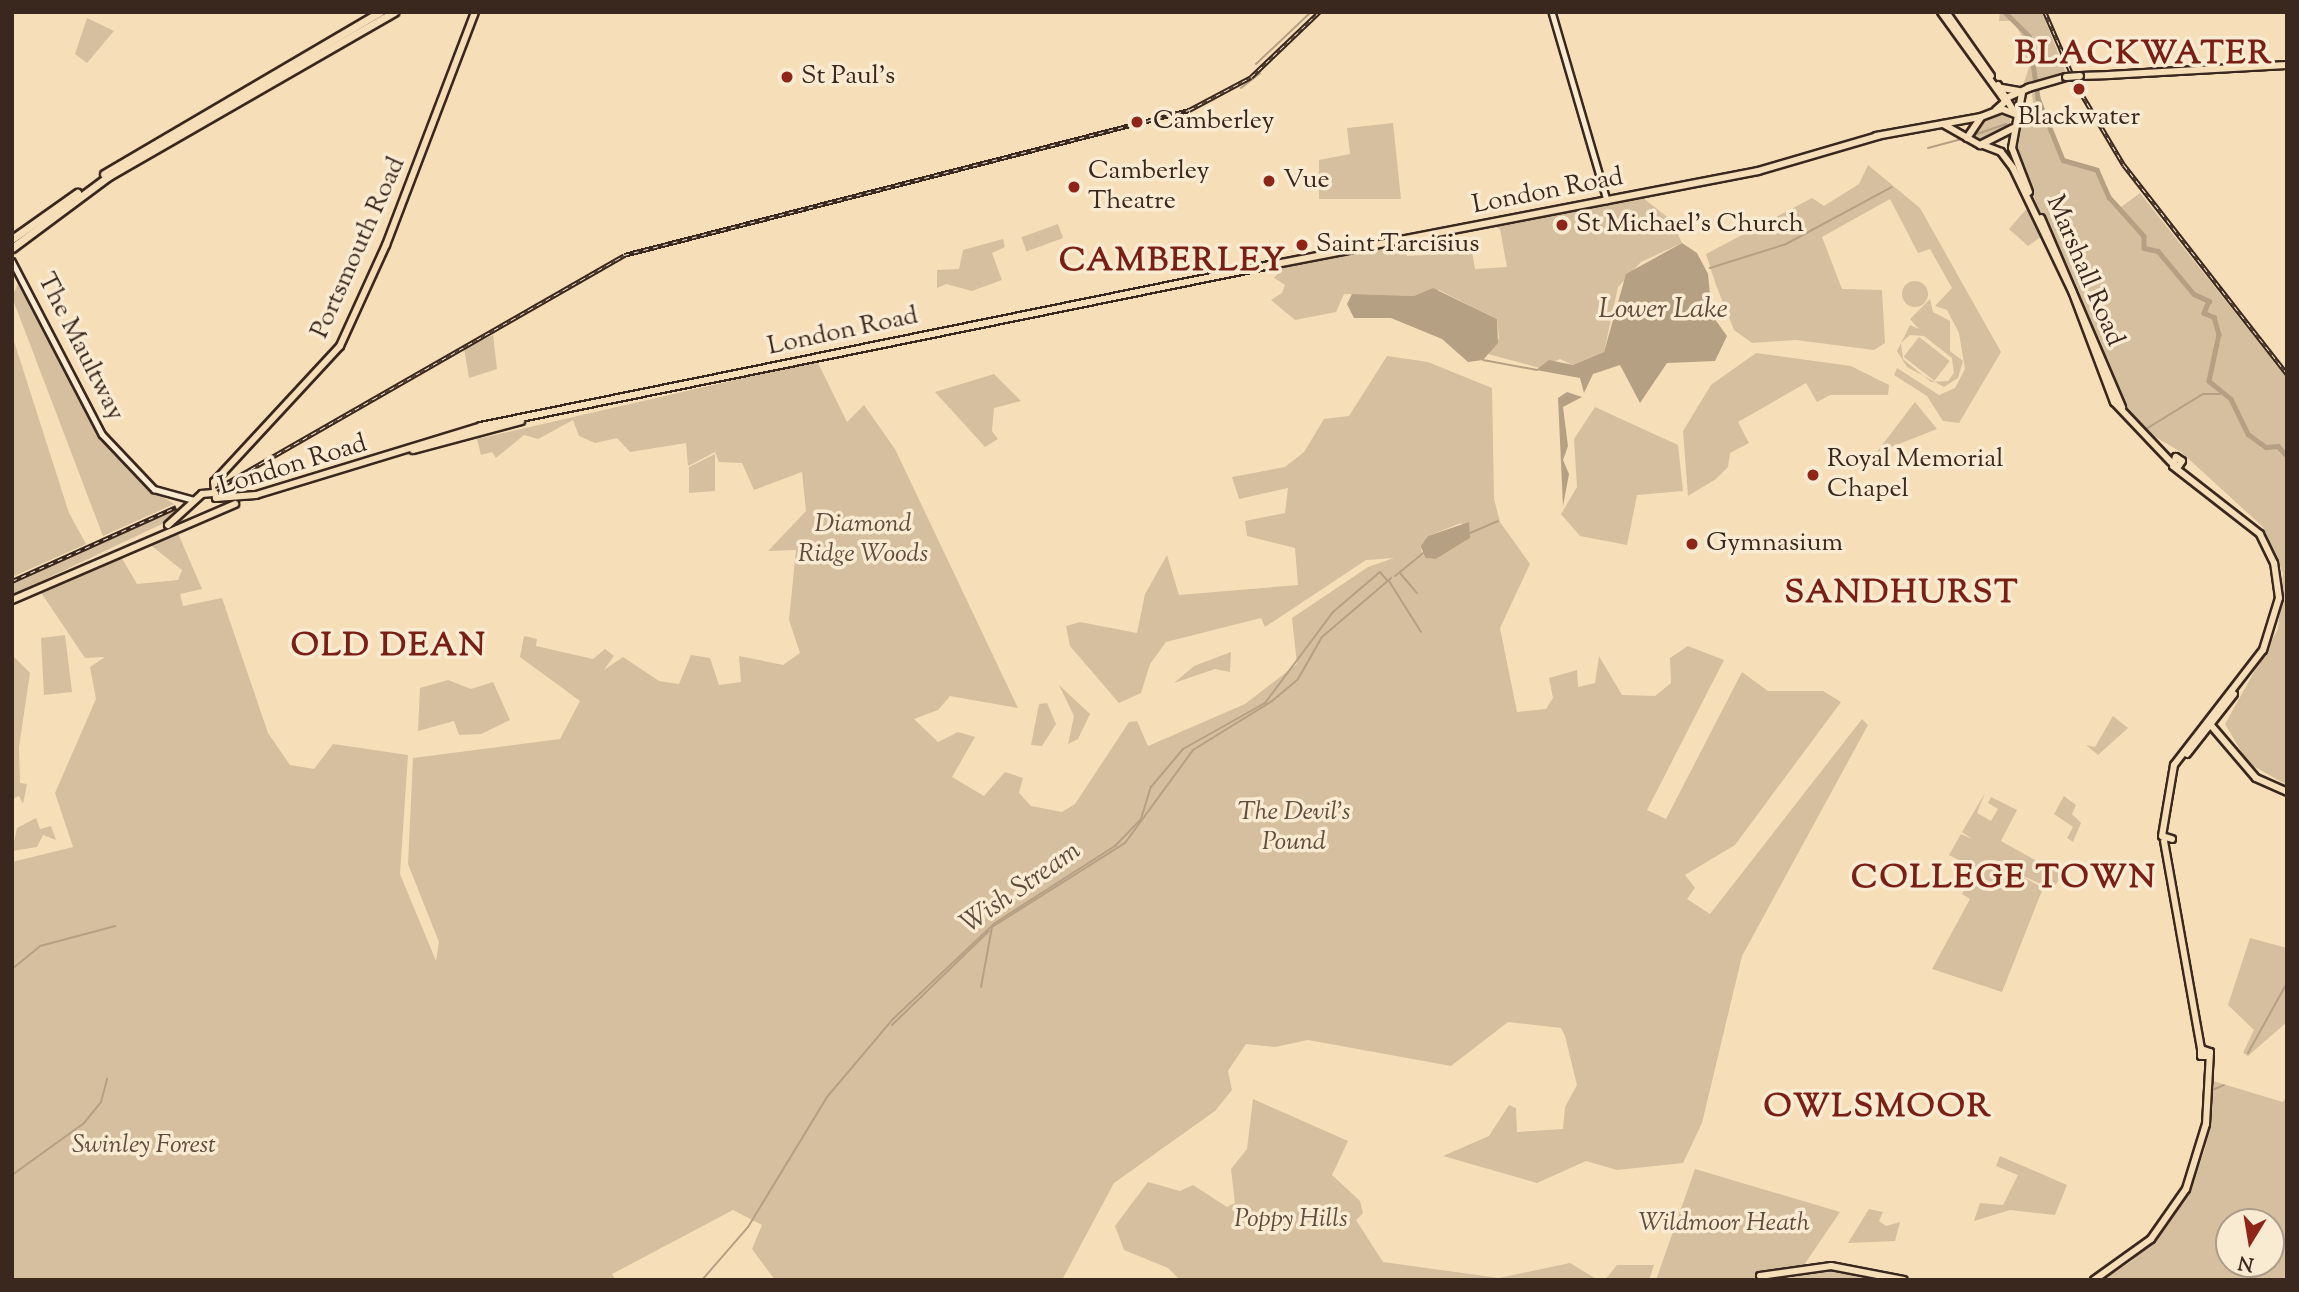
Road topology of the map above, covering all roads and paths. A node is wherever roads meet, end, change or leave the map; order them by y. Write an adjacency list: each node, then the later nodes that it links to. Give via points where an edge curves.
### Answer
1 (380, 12): 18 (highway, via 142,148)
2 (394, 12): 19 (highway, via 119,170)
3 (475, 12): 26 (main road, Portsmouth Road, via 386,244 340,346)
4 (1552, 12): 17 (main road)
5 (1943, 12): 7 (main road)
6 (2287, 65): 8 (main road, bridge, via 2066,77)
7 (2000, 91): 8 (main road); 9 (main road); 10 (main road)
8 (2021, 92): 9 (main road); 11 (main road)
9 (2008, 100): 10 (main road); 11 (main road)
10 (1994, 111): 11 (main road); 12 (main road, London Road)
11 (2015, 114): 13 (main road, Marshall Road)
12 (1981, 117): 14 (main road, London Road); 15 (main road)
13 (2014, 126): 16 (main road); 22 (main road, Marshall Road, via 2015,163 2075,286 2110,386)
14 (1910, 128): 15 (main road, London Road, via 1947,124); 17 (main road, London Road, via 1764,170)
15 (1968, 139): 16 (main road, Marshall Road)
16 (1983, 145): 22 (main road, Marshall Road, via 2001,152 2013,168 2071,291 2110,394)
17 (1606, 200): 21 (main road, London Road)
18 (12, 239)
19 (12, 248)
20 (12, 261): 31 (main road, The Maultway, via 102,434 150,486)
21 (604, 400): 23 (main road, London Road); 24 (main road, London Road)
22 (2134, 426): 37 (main road, Marshall Road, via 2252,525 2276,570 2273,629)
23 (463, 430): 24 (main road); 25 (main road, London Road)
24 (456, 438): 25 (main road); 27 (main road, London Road)
25 (428, 442): 27 (main road, London Road)
26 (227, 468): 29 (main road, Portsmouth Road, via 213,483); 30 (main road, Portsmouth Road)
27 (325, 474): 28 (main road, London Road)
28 (292, 485): 29 (main road, London Road, via 234,501); 33 (main road, London Road)
29 (215, 496): 30 (main road, London Road); 33 (main road, Portsmouth Road)
30 (199, 497): 31 (main road, The Maultway); 32 (main road, London Road)
31 (181, 500): 32 (main road)
32 (186, 510): 34 (main road); 35 (main road, London Road)
33 (210, 511): 34 (main road, London Road)
34 (195, 517): 35 (main road, London Road)
35 (177, 522): 36 (main road, London Road)
36 (13, 599)
37 (2240, 682): 38 (main road, Marshall Road); 39 (main road, Marshall Road)
38 (2222, 713): 39 (main road, Marshall Road); 40 (main road)
39 (2208, 726): 40 (main road); 41 (main road); 41 (main road)
40 (2220, 738): 42 (main road, via 2259,781)
41 (2173, 772): 46 (main road, via 2167,837 2207,1069 2205,1129 2182,1196 2146,1243)
42 (2287, 792)
43 (1763, 1278): 44 (main road); 45 (main road, via 1838,1266)
44 (1752, 1280)
45 (1905, 1280)
46 (2094, 1280)

